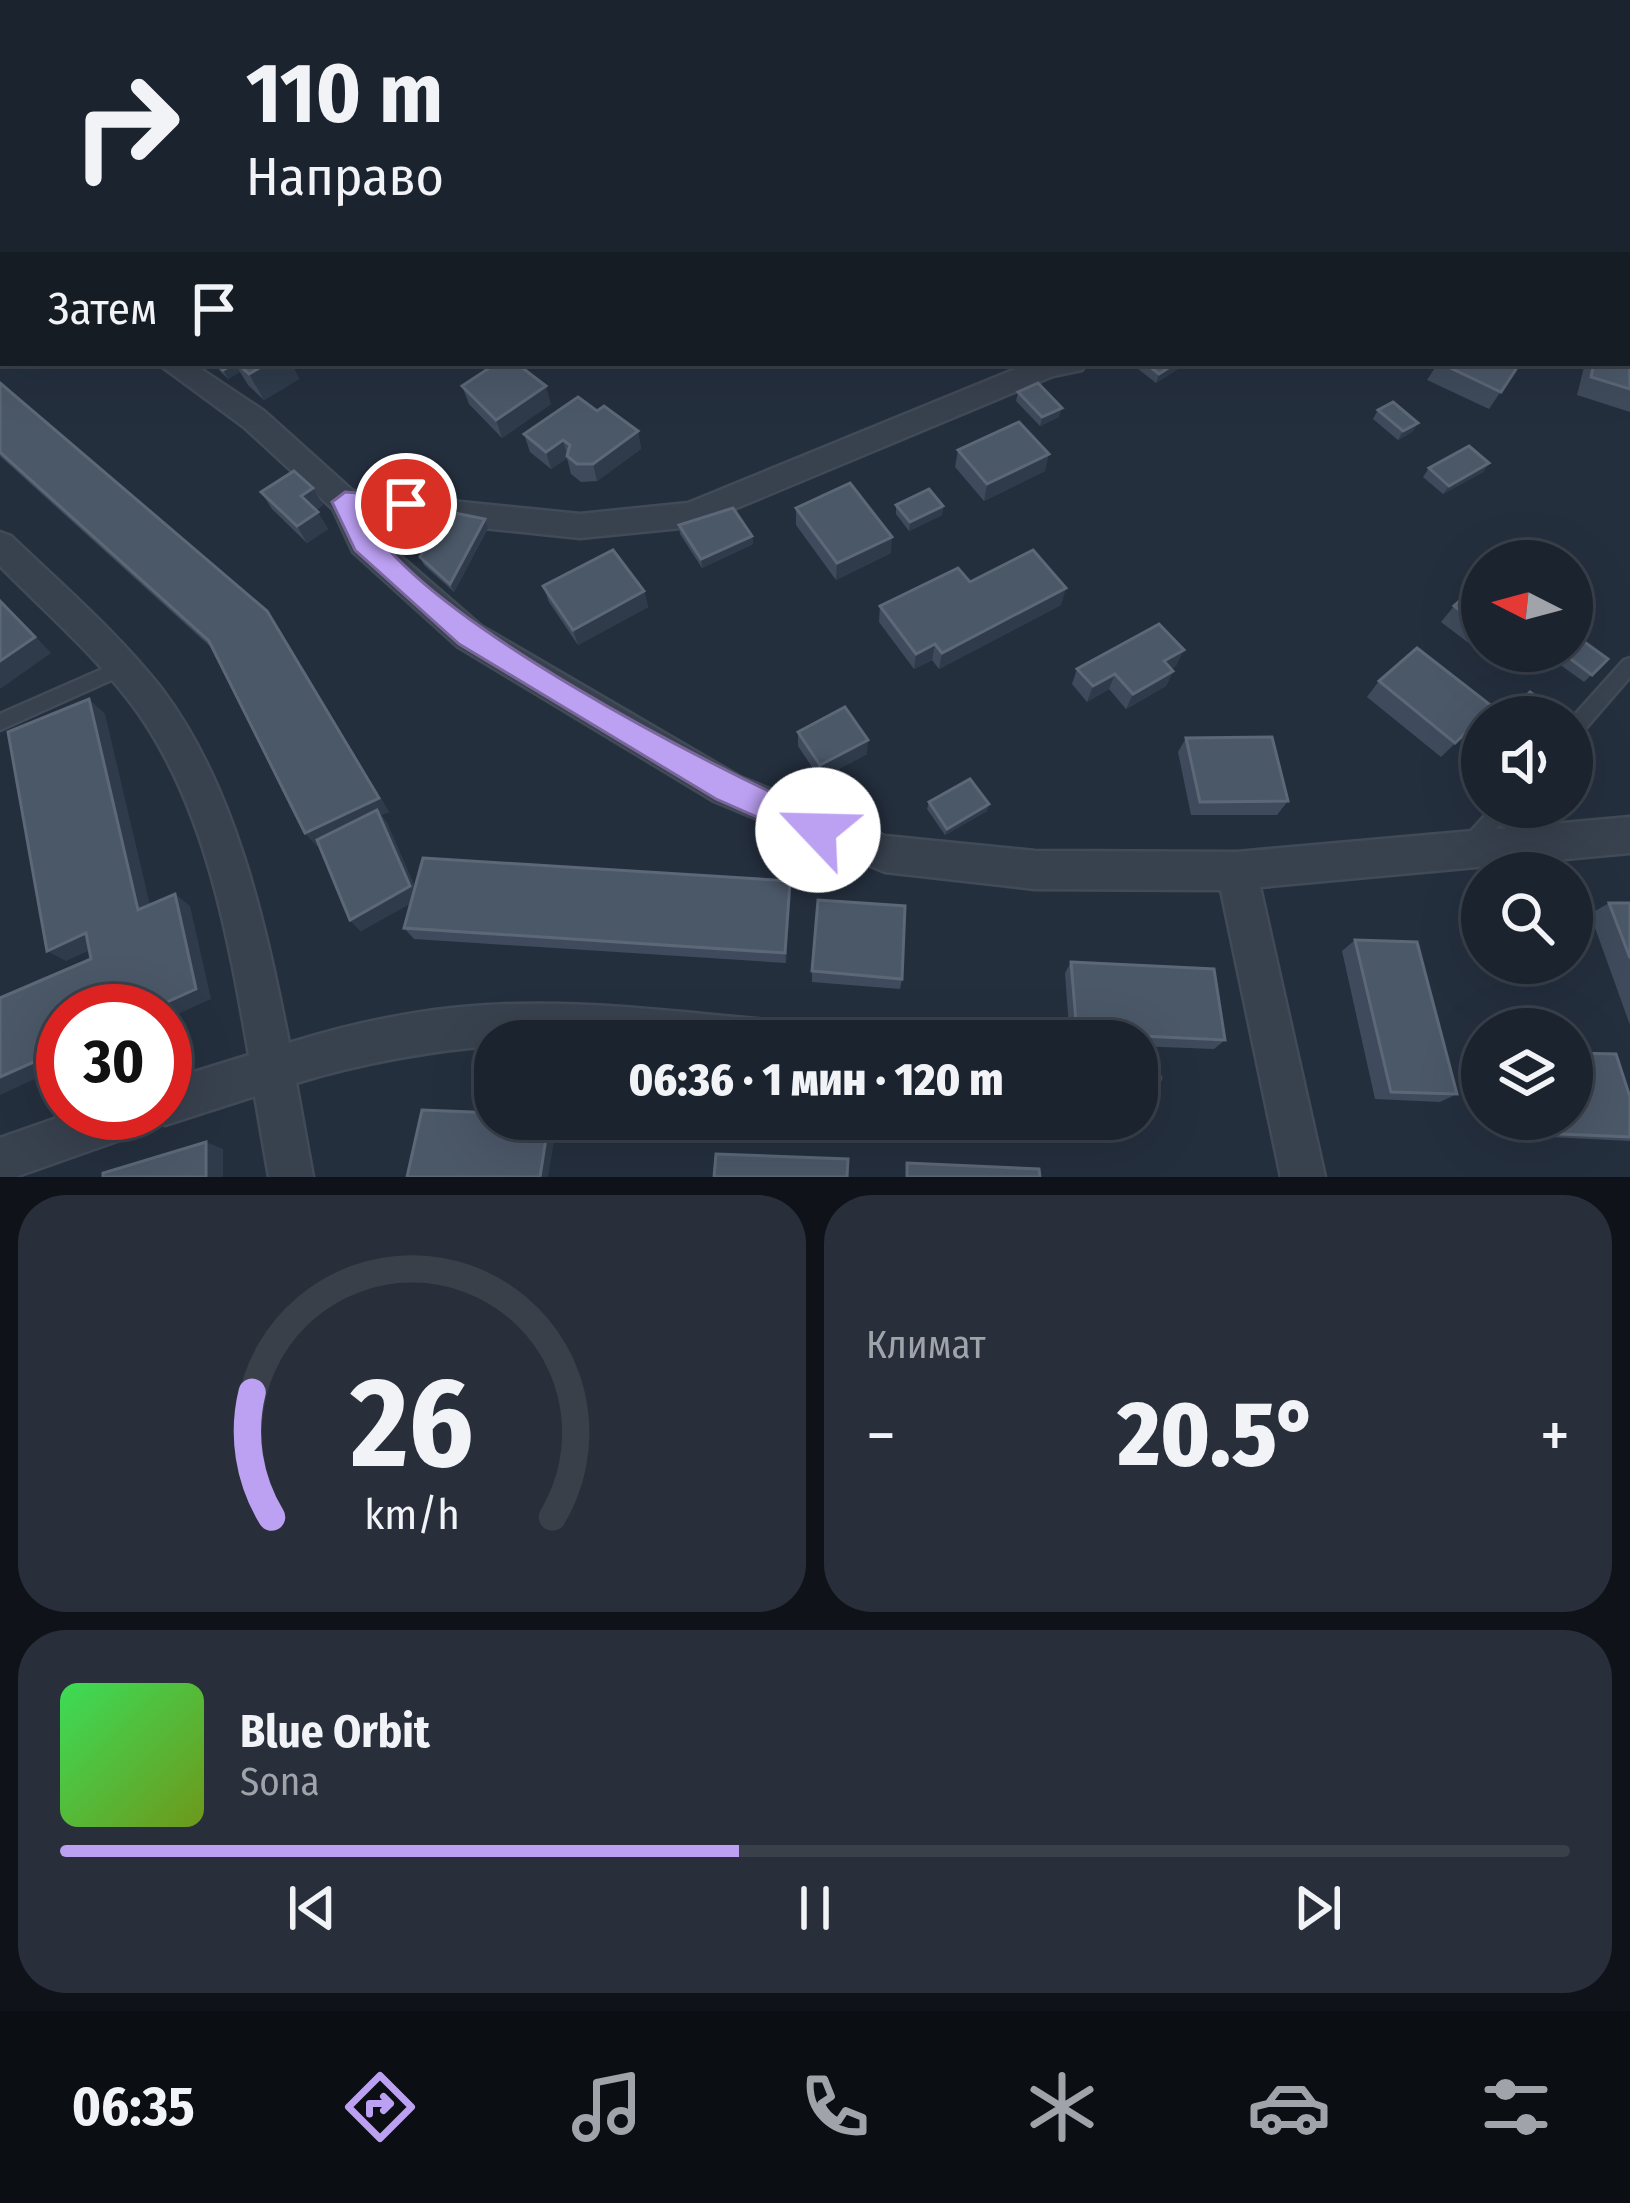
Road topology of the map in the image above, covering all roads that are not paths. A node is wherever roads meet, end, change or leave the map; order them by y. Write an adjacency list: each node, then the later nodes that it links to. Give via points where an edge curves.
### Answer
1 (175, 366): 3 (street, via 254,419)
2 (1058, 366): 3 (street, via 691,515 580,526)
3 (345, 502): 12 (street, via 364,543 469,636 727,789 818,830 886,854 1014,868)
4 (0, 545): 6 (street)
5 (1630, 665): 7 (lane)
6 (123, 668): 8 (lane); 14 (street, via 184,758 230,887)
7 (1593, 707)
8 (0, 722)
9 (1486, 828): 11 (lane)
10 (1630, 835): 11 (street)
11 (1467, 850): 12 (street)
12 (1238, 871): 19 (street)
13 (474, 1026): 14 (street, via 338,1048)
14 (273, 1070): 15 (street); 18 (street)
15 (192, 1094)
16 (57, 1140): 17 (street)
17 (0, 1160)
18 (291, 1177)
19 (1303, 1177)

